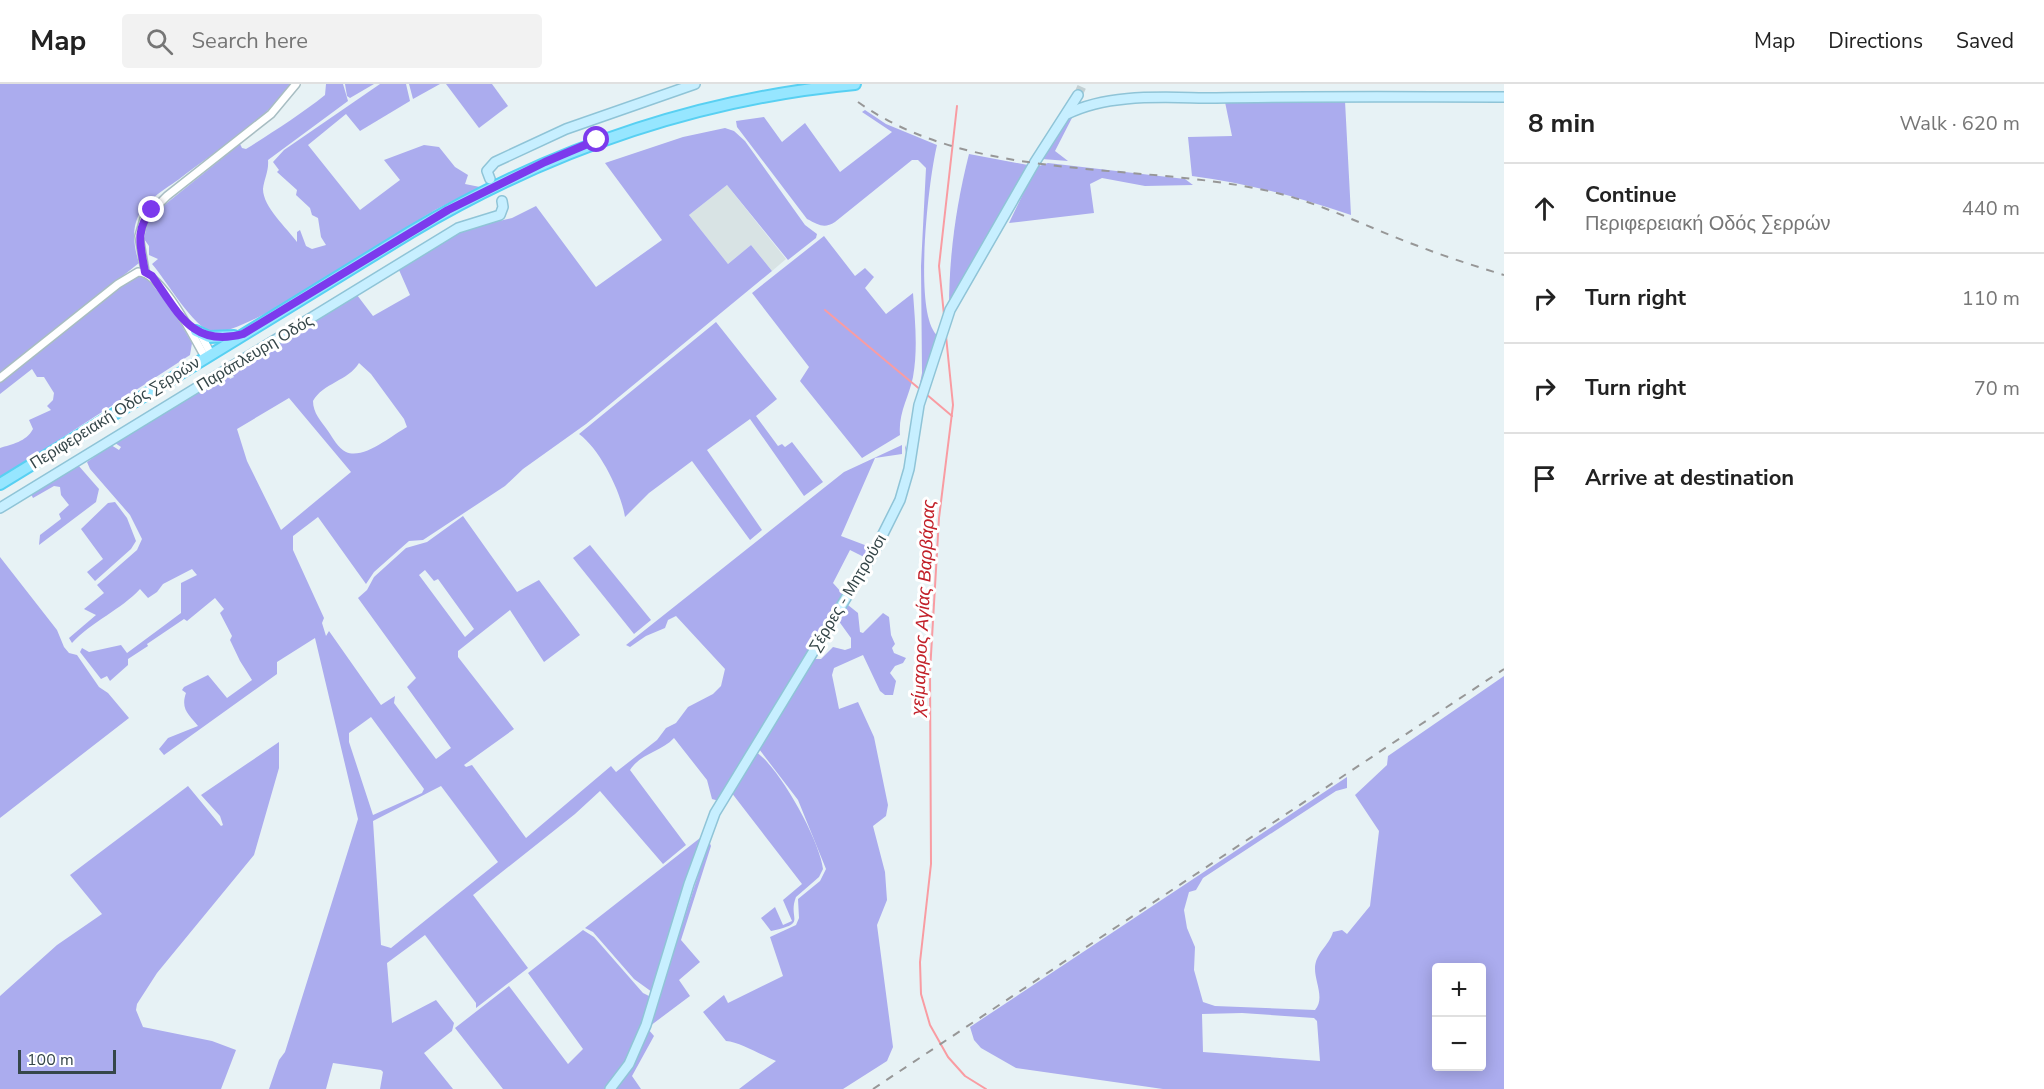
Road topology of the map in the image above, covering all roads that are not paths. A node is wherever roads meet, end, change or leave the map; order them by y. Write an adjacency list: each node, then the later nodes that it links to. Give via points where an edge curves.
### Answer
1 (296, 84): 9 (street, via 271,114 167,196 144,219 139,236)
2 (695, 84): 7 (street, via 566,129 495,162 487,171)
3 (855, 84): 12 (main road, Περιφερειακή Οδός Σερρών, via 762,97 597,140 448,210)
4 (1078, 95): 6 (street, Σέρρες - Μητρούσι)
5 (1504, 97): 6 (street, via 1149,99 1099,103)
6 (1067, 114): 17 (street, Σέρρες - Μητρούσι, via 950,310 919,405 900,500 874,552 715,813 646,1025 629,1064)
7 (490, 179)
8 (502, 201): 16 (street, Παράπλευρη Οδός, via 500,214 458,228)
9 (145, 272): 10 (street); 14 (street, via 133,274 118,284)
10 (186, 323): 11 (street); 13 (street)
11 (196, 331): 12 (main road, via 217,338); 13 (street, via 208,345)
12 (243, 334): 13 (main road, Περιφερειακή Οδός Σερρών)
13 (208, 356): 15 (main road, Περιφερειακή Οδός Σερρών)
14 (0, 378)
15 (0, 484)
16 (0, 508)
17 (610, 1089)

